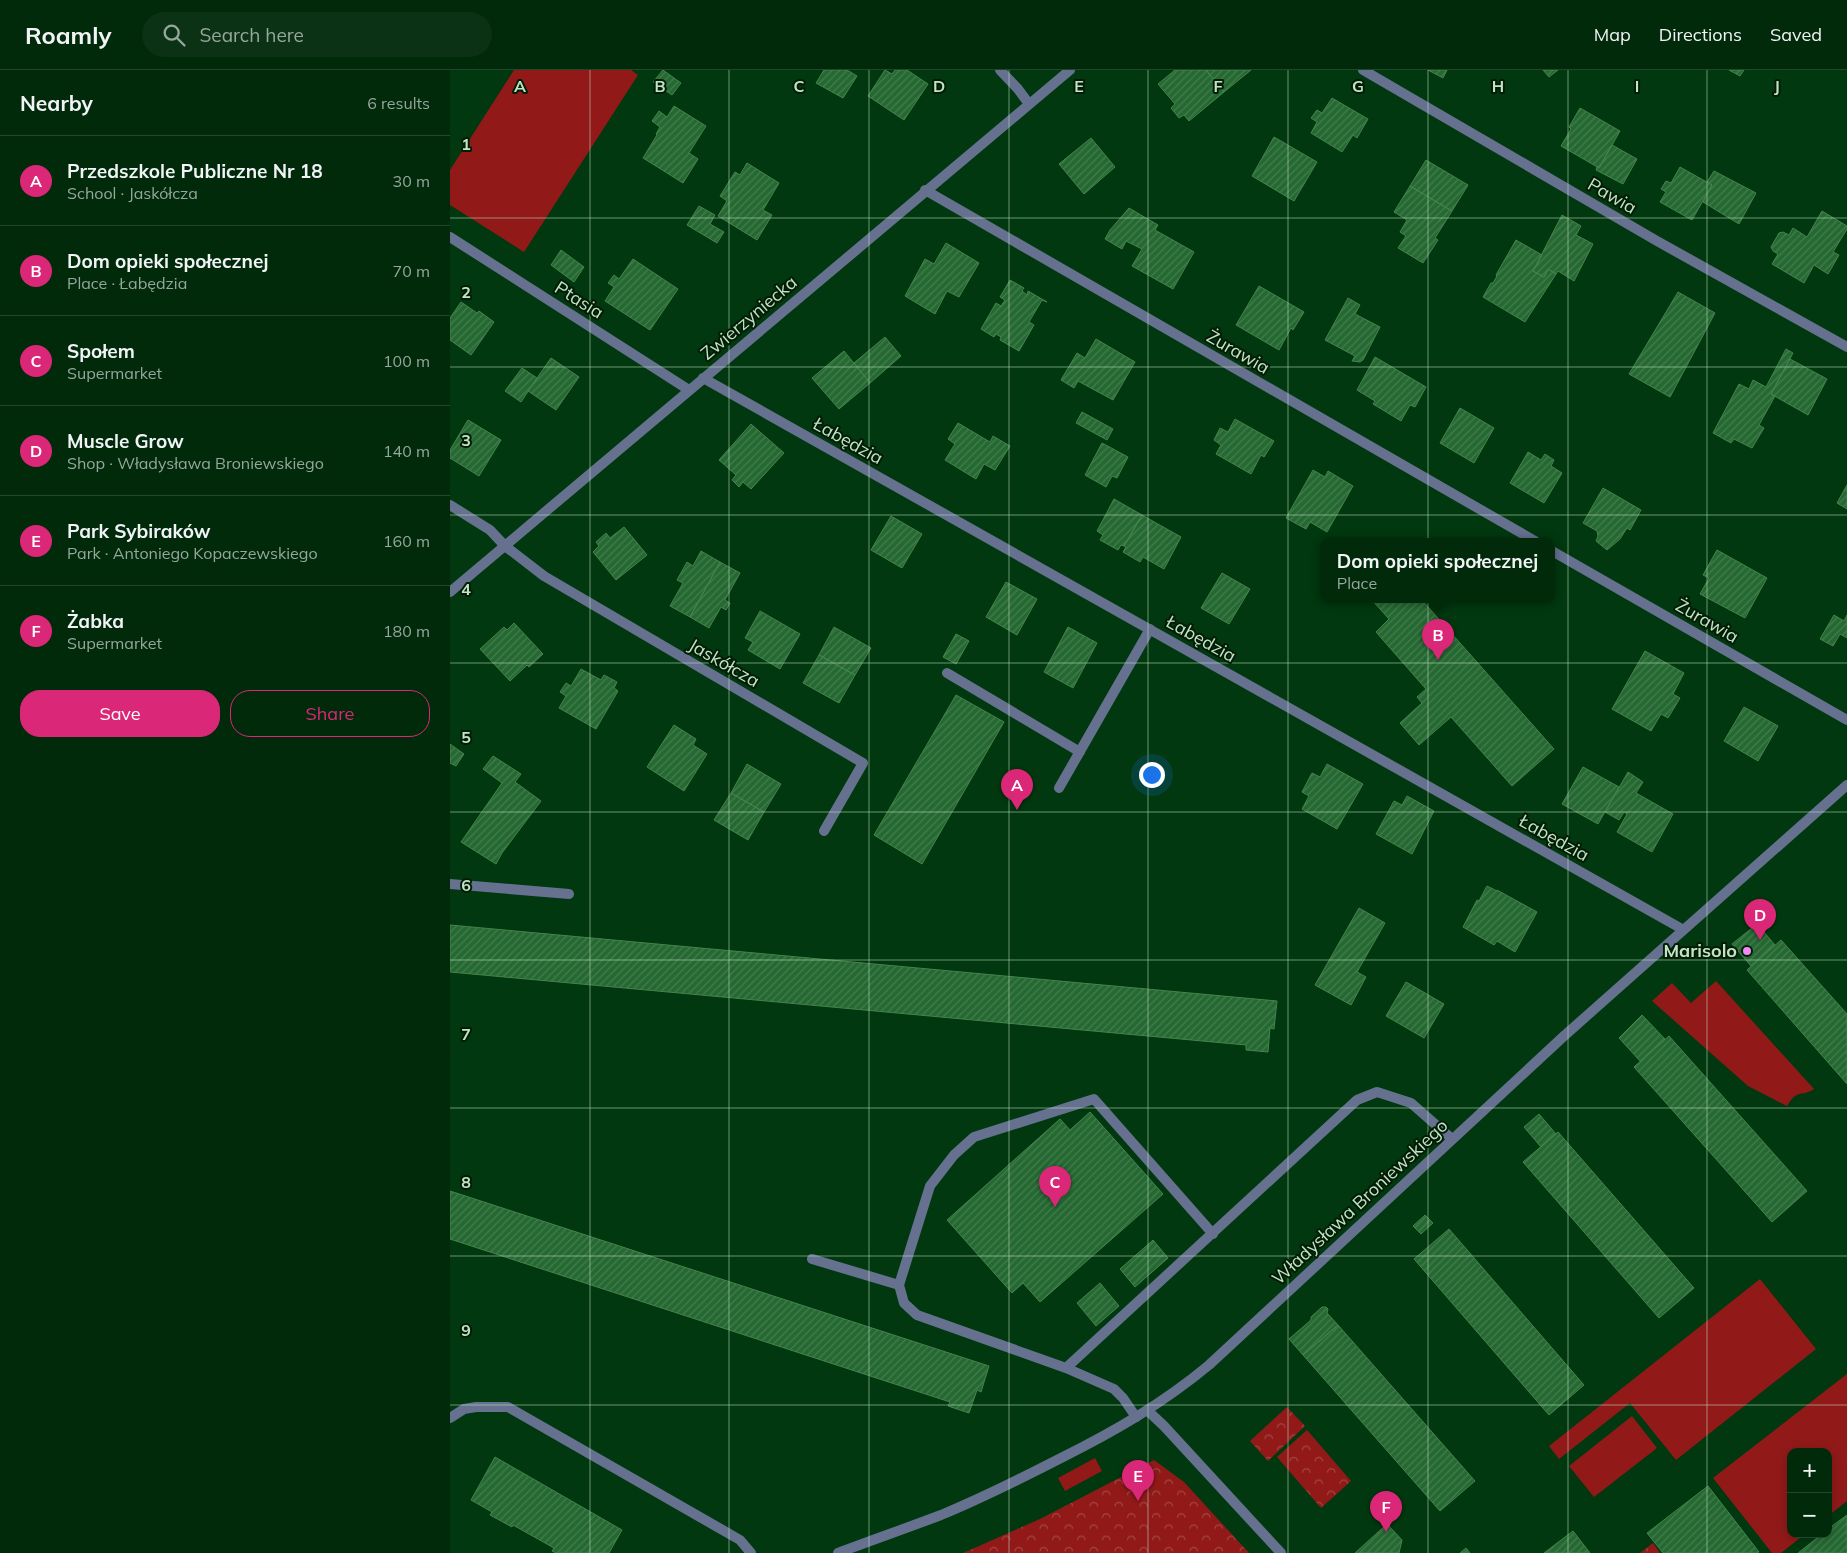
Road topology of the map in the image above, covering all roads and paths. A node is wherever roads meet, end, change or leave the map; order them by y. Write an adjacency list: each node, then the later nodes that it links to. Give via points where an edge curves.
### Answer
1 (1000, 70): 4 (street)
2 (1070, 70): 4 (street, Zwierzyniecka)
3 (1363, 70): 7 (street, Pawia)
4 (1029, 104): 5 (street, Zwierzyniecka)
5 (925, 190): 8 (street, Zwierzyniecka); 11 (street, Żurawia)
6 (450, 237): 9 (street, Ptasia)
7 (1847, 347)
8 (704, 378): 9 (street, Zwierzyniecka); 15 (street, Łabędzia)
9 (689, 390): 12 (street, Zwierzyniecka)
10 (450, 505): 12 (street, via 490,530)
11 (1530, 538)
12 (505, 546): 14 (street, Zwierzyniecka); 21 (street, Jaskółcza, via 544,576 863,763)
13 (1555, 553): 17 (street, Żurawia)
14 (450, 592)
15 (1150, 630): 18 (street); 24 (street, Łabędzia)
16 (947, 673): 18 (street)
17 (1847, 720)
18 (1080, 752): 20 (street)
19 (1847, 785): 24 (street, Władysława Broniewskiego)
20 (1059, 788)
21 (824, 831)
22 (450, 884): 23 (street)
23 (569, 894)
24 (1682, 930): 25 (street, Władysława Broniewskiego)
25 (1452, 1139): 26 (street, via 1411,1103 1377,1092 1357,1100); 30 (street, Władysława Broniewskiego, via 1209,1366)
26 (1213, 1234): 28 (street, via 1094,1099 974,1137 954,1155 930,1186); 29 (street)
27 (812, 1259): 28 (street)
28 (899, 1285): 29 (street, via 904,1303 917,1315)
29 (1066, 1368): 31 (street, via 1114,1389)
30 (1148, 1411): 31 (street, Władysława Broniewskiego); 35 (street)
31 (1136, 1417): 34 (street, Władysława Broniewskiego, via 1000,1489 941,1515)
32 (450, 1418): 33 (street, via 464,1409 508,1407 740,1540)
33 (751, 1553)
34 (838, 1553)
35 (1281, 1553)

